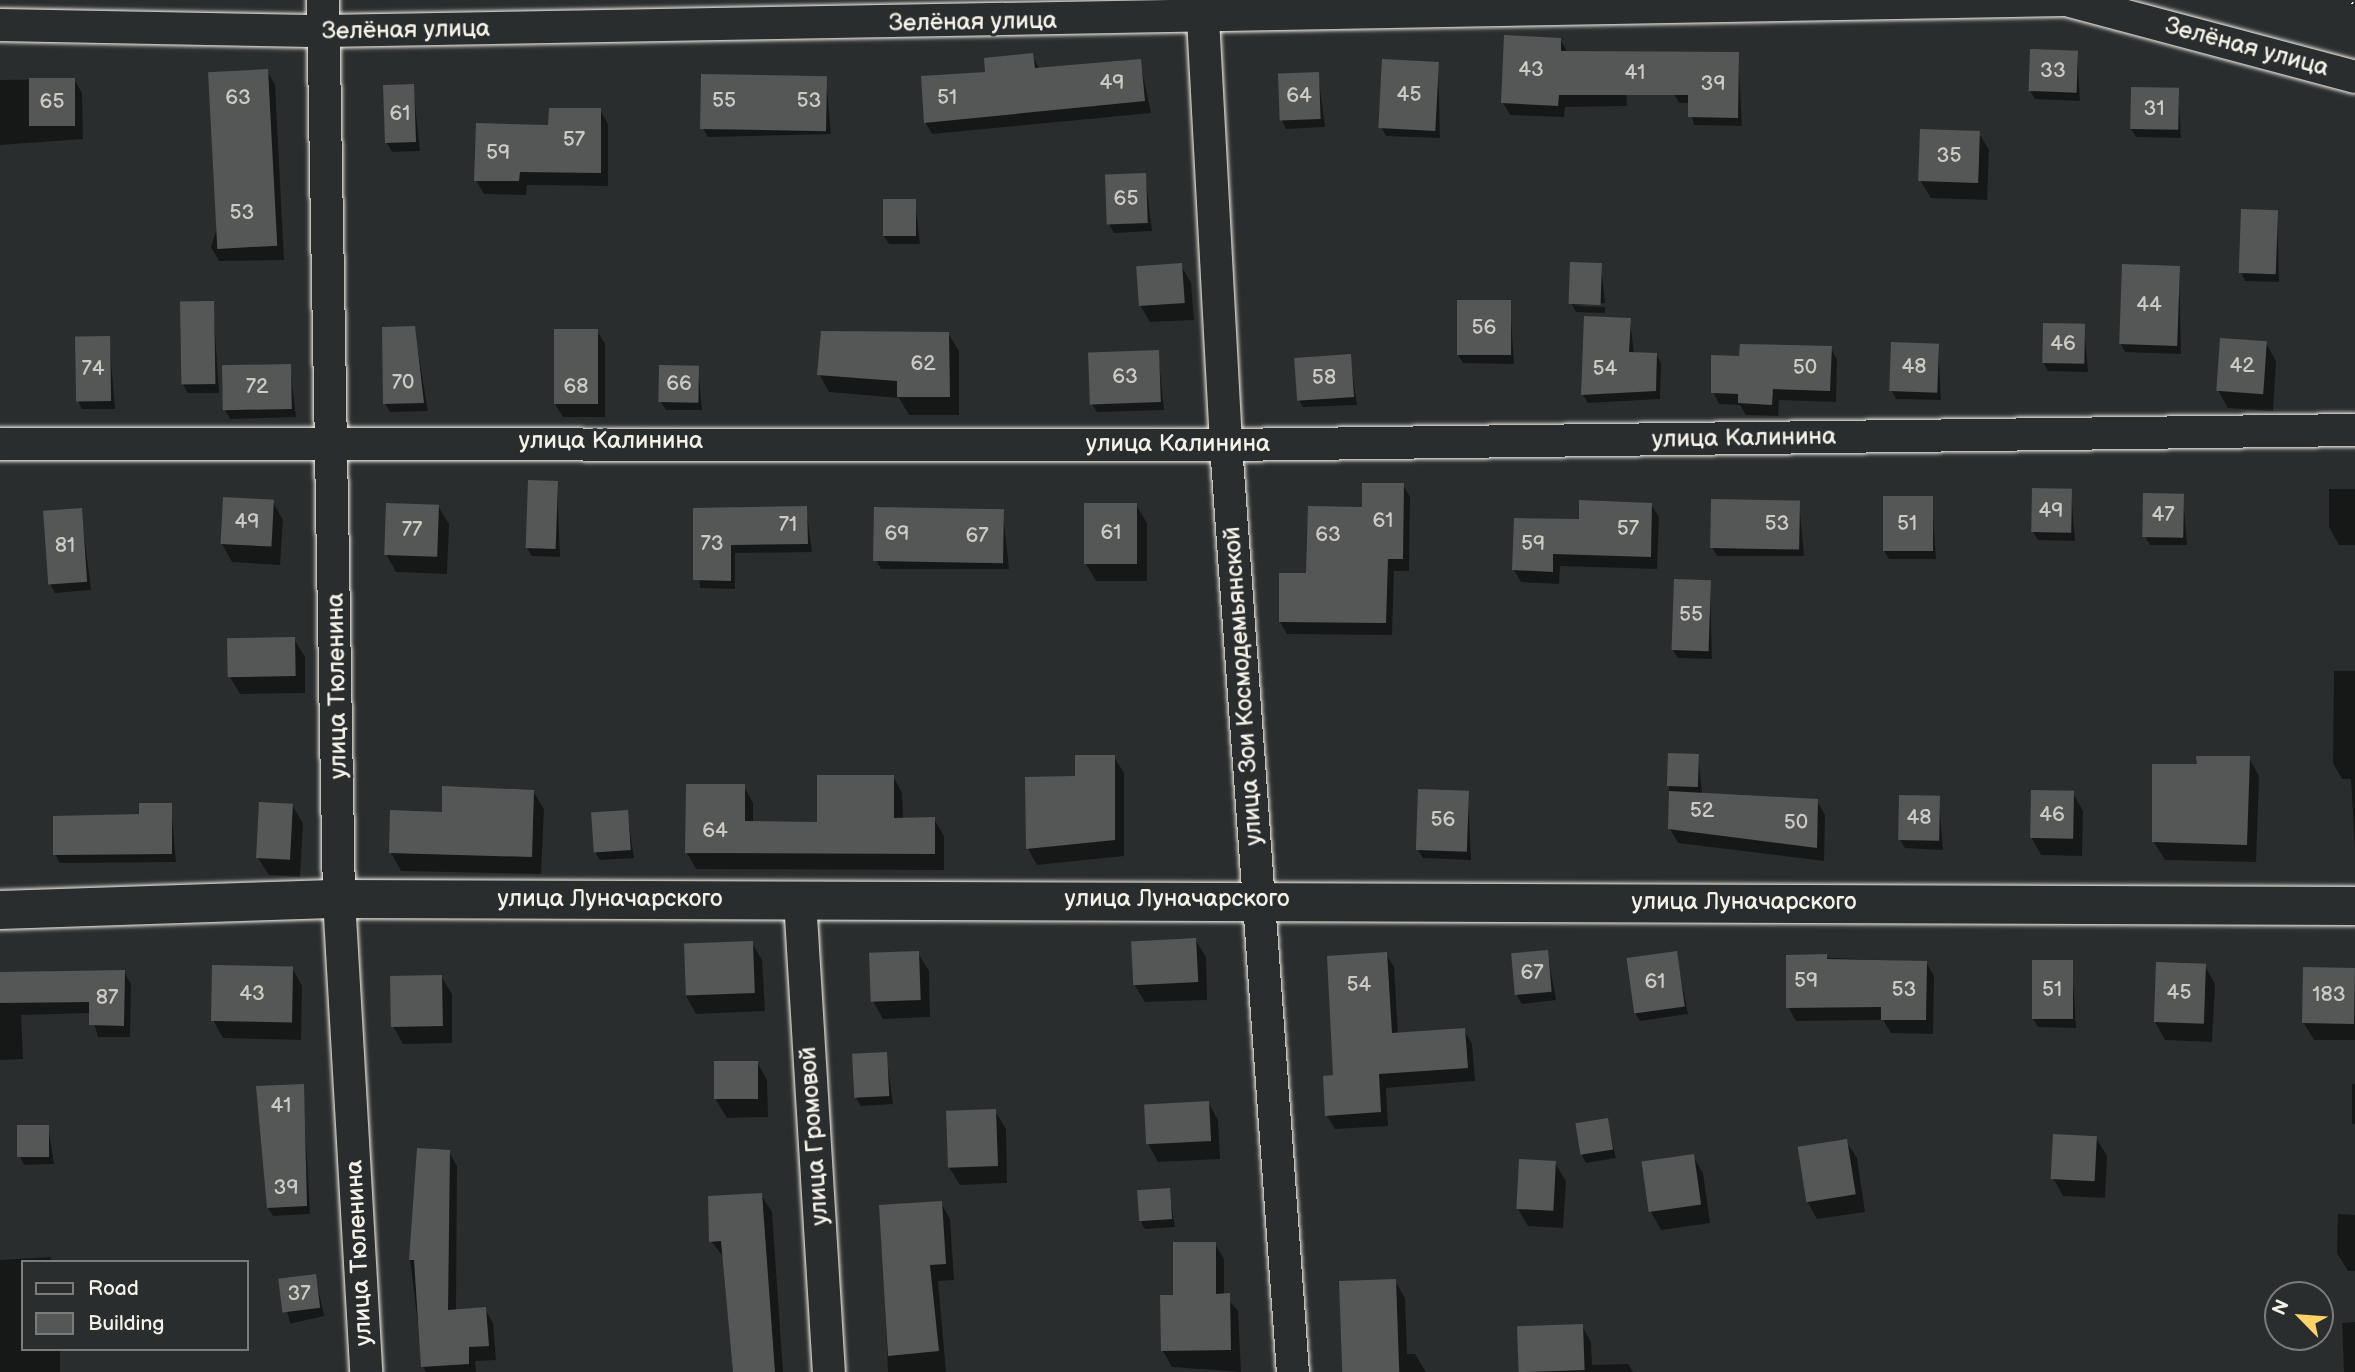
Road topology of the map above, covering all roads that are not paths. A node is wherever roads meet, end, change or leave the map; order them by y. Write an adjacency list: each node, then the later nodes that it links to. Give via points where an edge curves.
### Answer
1 (323, 0): 4 (street, улица Тюленина)
2 (1202, 9): 4 (street, Зелёная улица); 5 (street, Зелёная улица, via 2066,1); 9 (street, улица Зои Космодемьянской)
3 (0, 25): 4 (street, Зелёная улица)
4 (324, 31): 7 (street, улица Тюленина)
5 (2355, 77)
6 (2355, 430): 9 (street, улица Калинина)
7 (334, 440): 8 (street, улица Калинина); 9 (street, улица Калинина); 11 (street, улица Тюленина)
8 (0, 443)
9 (1226, 445): 10 (street, улица Зои Космодемьянской)
10 (1258, 898): 12 (main road, улица Луначарского); 13 (main road, улица Луначарского); 17 (street, улица Зои Космодемьянской)
11 (339, 900): 12 (main road, улица Луначарского); 14 (main road, улица Луначарского); 15 (street, улица Тюленина)
12 (800, 900): 16 (street, улица Громовой)
13 (2355, 906)
14 (0, 910)
15 (366, 1372)
16 (829, 1372)
17 (1293, 1372)

